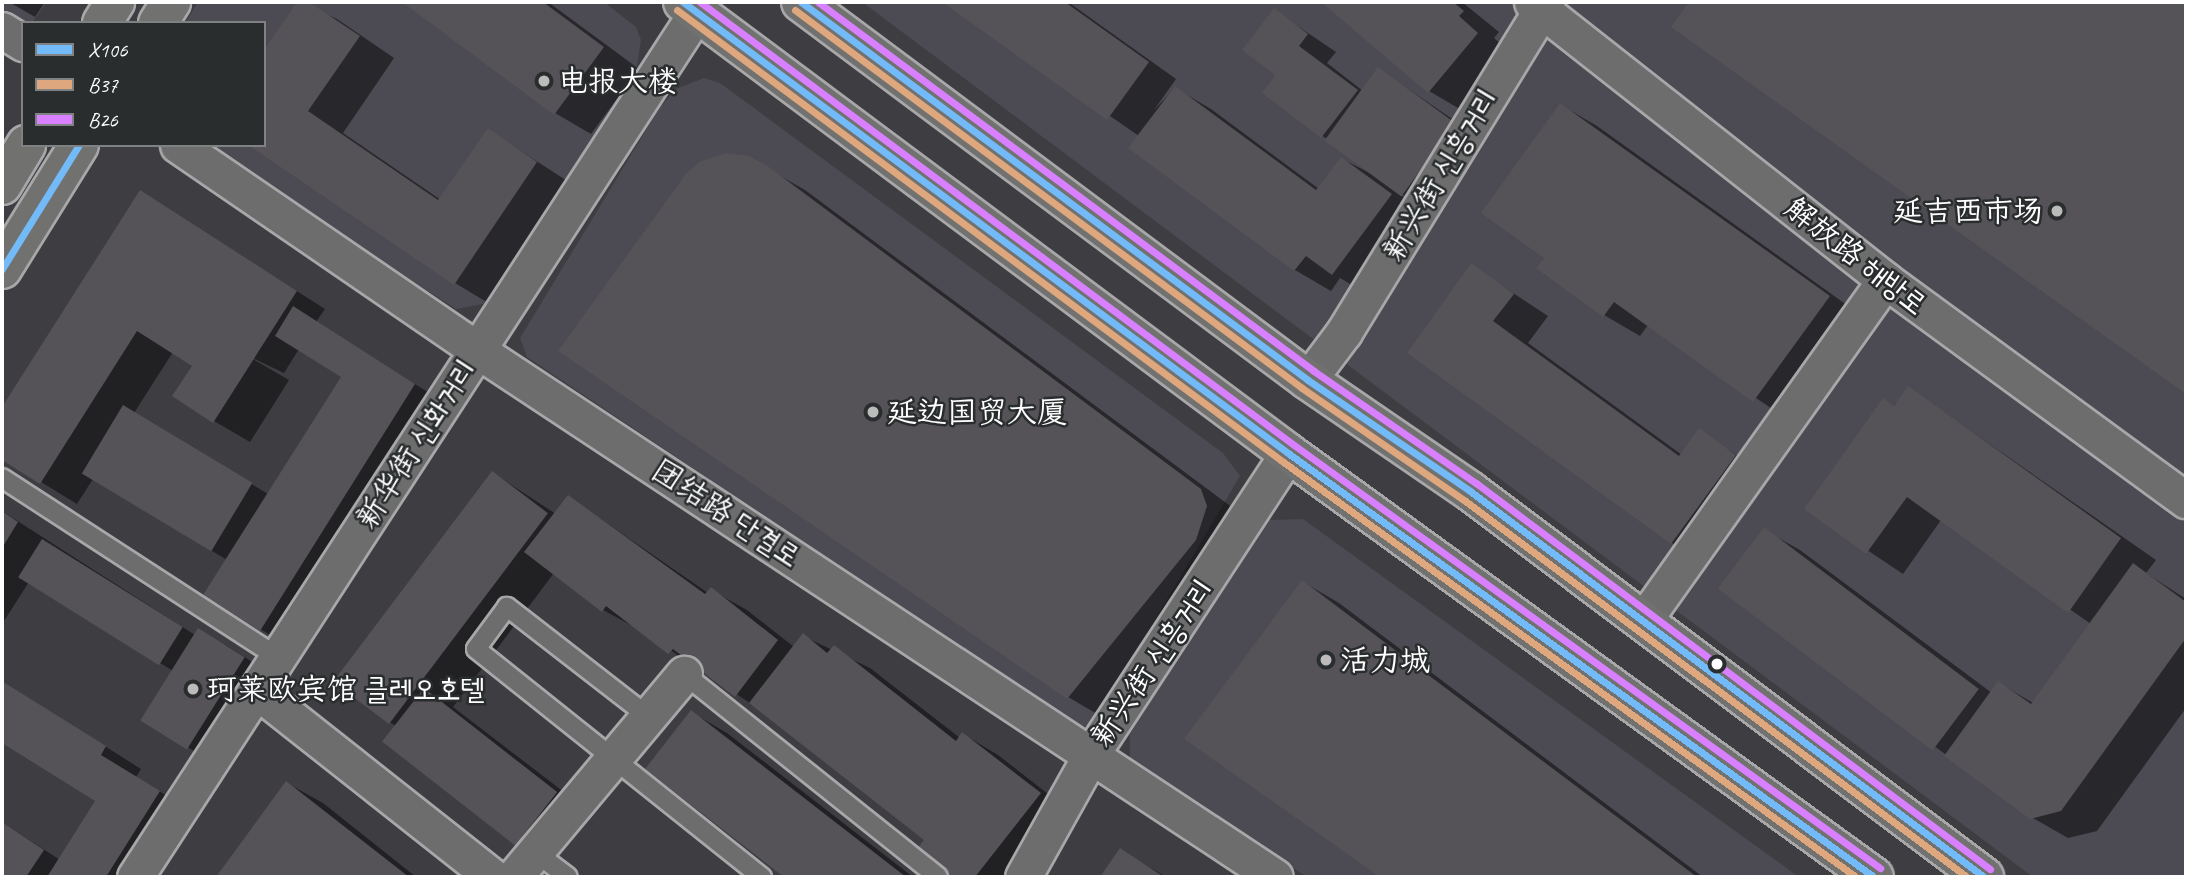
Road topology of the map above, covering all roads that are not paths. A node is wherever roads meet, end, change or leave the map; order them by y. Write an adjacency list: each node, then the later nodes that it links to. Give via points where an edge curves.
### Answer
1 (115, 2): 6 (main road)
2 (171, 2): 7 (main road)
3 (801, 2): 17 (main road)
4 (1540, 4): 15 (street, 解放路 해방로); 17 (street, 新兴街 신흥거리, via 1344,332)
5 (690, 7): 16 (street, 新华街 신화거리); 18 (main road)
6 (103, 21)
7 (159, 21)
8 (2, 30): 9 (street)
9 (21, 42)
10 (25, 147): 13 (main road)
11 (78, 147): 14 (main road)
12 (181, 147): 16 (street, 团结路 단결로)
13 (2, 185)
14 (2, 269)
15 (1885, 280): 20 (street, 解放路 해방로); 21 (street)
16 (477, 350): 22 (street, 新华街 신화거리); 26 (street, 团结路 단결로)
17 (1308, 380): 21 (main road, via 1469,491)
18 (1288, 453): 26 (street, 新兴街 신흥거리); 36 (main road)
19 (2, 478): 22 (lane)
20 (2186, 500)
21 (1643, 621): 37 (main road)
22 (278, 657): 24 (street, 新华街 신화거리)
23 (684, 674): 25 (street); 33 (lane)
24 (256, 690): 29 (street, 新华街 신화거리); 30 (street)
25 (649, 717): 27 (street); 27 (lane, via 507,607 475,649)
26 (1092, 754): 34 (street, 新兴街 신흥거리); 35 (street, 团结路 단결로)
27 (612, 760): 28 (street); 32 (lane)
28 (525, 865): 31 (lane)
29 (135, 877)
30 (494, 877)
31 (568, 877)
32 (762, 877)
33 (938, 877)
34 (1023, 877)
35 (1275, 877)
36 (1874, 877)
37 (1984, 877)

